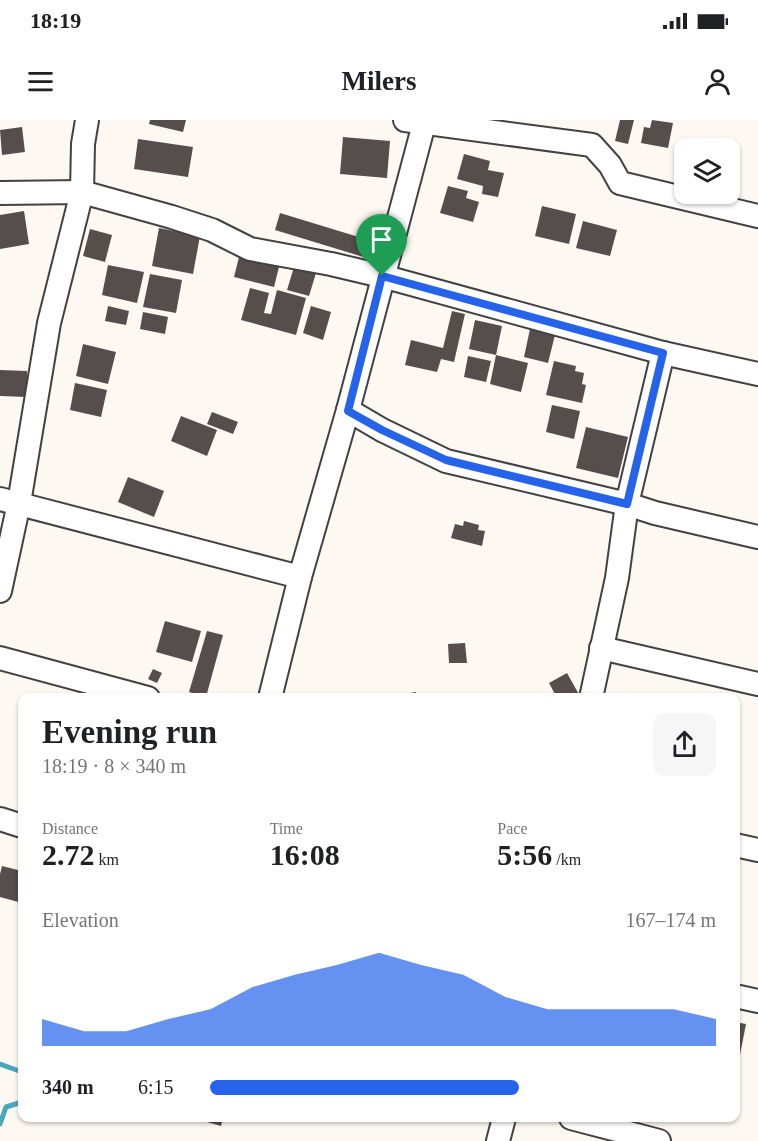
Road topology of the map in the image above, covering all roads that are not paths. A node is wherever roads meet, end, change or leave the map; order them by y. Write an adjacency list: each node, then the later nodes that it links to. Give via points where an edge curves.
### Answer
1 (87, 120): 3 (street)
2 (418, 121): 5 (street, via 592,146 620,183); 6 (street)
3 (82, 192): 4 (street); 6 (street, via 182,220 250,249); 10 (street, via 49,323 30,426)
4 (0, 193)
5 (758, 216)
6 (382, 276): 7 (street); 9 (street)
7 (663, 353): 8 (street); 11 (street)
8 (758, 374)
9 (348, 411): 11 (street, via 446,460); 13 (street)
10 (9, 501): 13 (street); 14 (street)
11 (627, 504): 12 (street); 15 (street)
12 (758, 537)
13 (300, 577): 19 (street)
14 (0, 591)
15 (602, 648): 17 (street); 20 (street)
16 (0, 658): 18 (street)
17 (758, 684)
18 (130, 693)
19 (271, 693)
20 (592, 693)
21 (0, 819): 22 (street)
22 (18, 825)
23 (740, 845): 24 (street)
24 (758, 850)
25 (740, 997): 26 (street)
26 (758, 1001)
27 (503, 1122): 29 (street)
28 (585, 1122): 30 (street)
29 (498, 1141)
30 (659, 1141)

